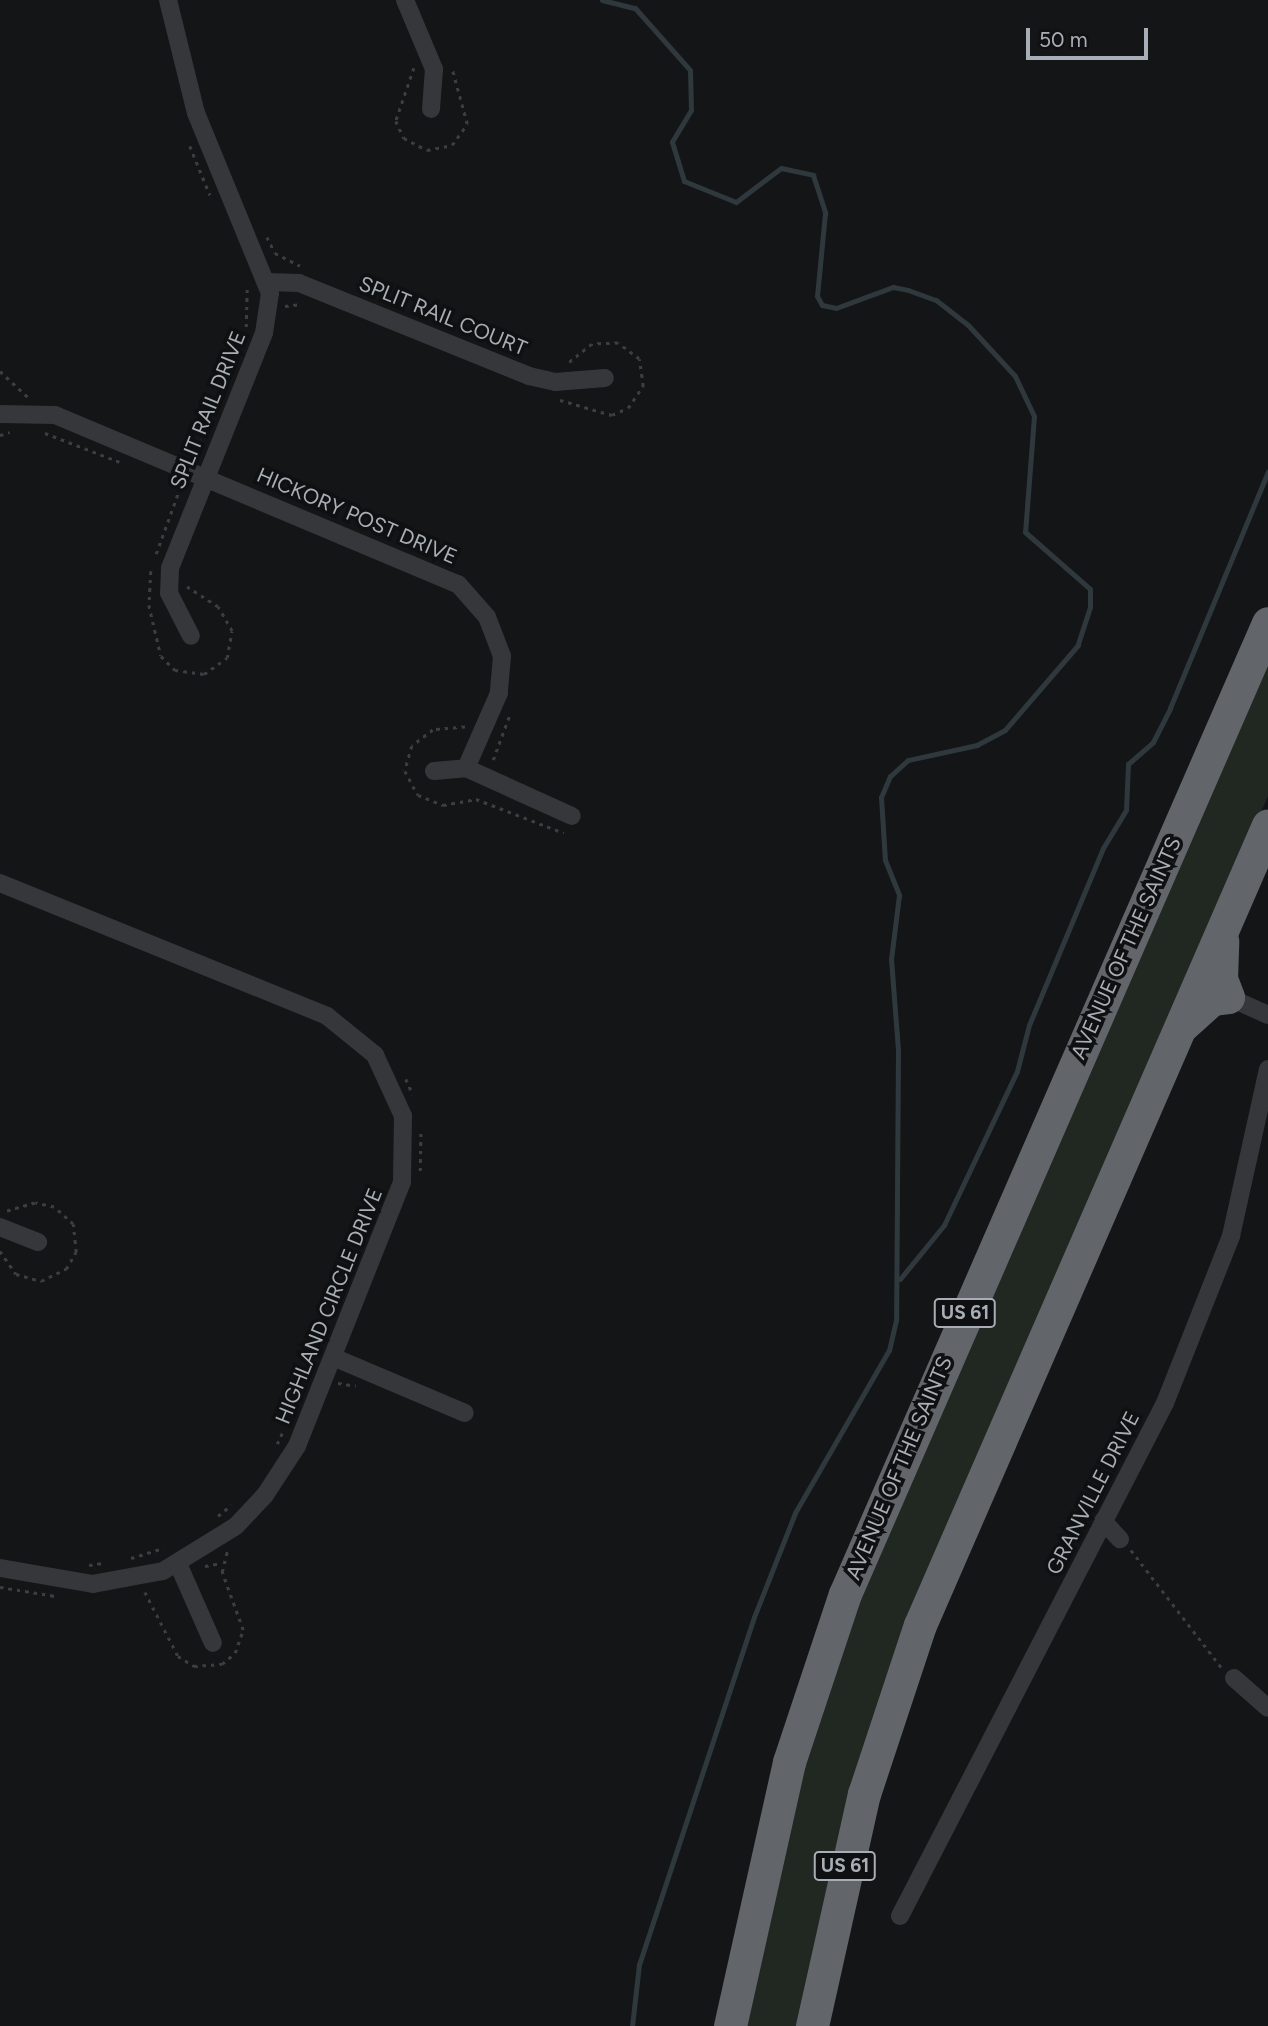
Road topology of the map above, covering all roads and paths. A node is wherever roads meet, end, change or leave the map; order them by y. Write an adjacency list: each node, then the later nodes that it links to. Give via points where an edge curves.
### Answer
1 (168, 0): 9 (street, SPLIT RAIL DRIVE, via 196,113)
2 (405, 0): 3 (street, via 434,69)
3 (431, 109)
4 (189, 143): 5 (path)
5 (212, 201)
6 (265, 233): 7 (path, via 275,253)
7 (309, 269)
8 (246, 278): 12 (path)
9 (267, 282): 15 (street, SPLIT RAIL COURT, via 299,283 529,376 555,382); 25 (street, SPLIT RAIL DRIVE, via 264,333)
10 (306, 304): 11 (path, via 286,304)
11 (283, 311)
12 (246, 330)
13 (560, 366): 17 (path, via 592,344 618,343 639,359 643,386 628,408 612,415)
14 (0, 371): 16 (path, via 18,391)
15 (605, 378)
16 (38, 398)
17 (556, 399)
18 (0, 414): 25 (street, HICKORY POST DRIVE, via 55,415)
19 (23, 431): 22 (path)
20 (41, 432): 24 (path)
21 (205, 432): 23 (path, via 193,451)
22 (0, 435)
23 (178, 450)
24 (131, 467)
25 (204, 475): 27 (street, SPLIT RAIL DRIVE); 32 (street, HICKORY POST DRIVE, via 457,584 487,617 502,656 499,693)
26 (168, 482): 27 (path)
27 (197, 494): 29 (street, SPLIT RAIL DRIVE, via 170,568 169,593)
28 (1268, 623): 73 (highway, AVENUE OF THE SAINTS / US 61, via 845,1594 776,1812)
29 (191, 636)
30 (512, 705): 33 (path, via 493,758)
31 (474, 718): 37 (path, via 463,728 418,739 405,762 412,788 434,804 476,799)
32 (466, 768): 34 (street); 35 (street)
33 (496, 769)
34 (434, 771)
35 (572, 816)
36 (1268, 825): 39 (highway, US 61)
37 (564, 833)
38 (0, 883): 50 (street, HIGHLAND CIRCLE DRIVE, via 327,1016 375,1055 403,1116 402,1182)
39 (1222, 932): 40 (highway, via 1221,979); 42 (highway, US 61)
40 (1228, 997): 41 (street); 42 (highway, via 1212,999)
41 (1268, 1015)
42 (1179, 1029): 74 (highway, US 61, via 920,1625 864,1794)
43 (1268, 1069): 57 (street, GRANVILLE DRIVE, via 1231,1236 1204,1313)
44 (403, 1073): 45 (path)
45 (415, 1103)
46 (420, 1128): 47 (path)
47 (419, 1180)
48 (0, 1227): 49 (street)
49 (38, 1242)
50 (340, 1360): 51 (path); 52 (street); 64 (street, HIGHLAND CIRCLE DRIVE, via 285,1470 236,1526)
51 (334, 1395)
52 (465, 1413)
53 (289, 1418): 54 (path)
54 (272, 1452)
55 (239, 1497): 56 (path)
56 (213, 1520)
57 (1103, 1521): 58 (street); 72 (street, GRANVILLE DRIVE)
58 (1123, 1541): 70 (path)
59 (176, 1543): 61 (path)
60 (237, 1543): 67 (path, via 221,1567 243,1621 242,1638 222,1664 194,1666 178,1656)
61 (118, 1561)
62 (107, 1563): 63 (path)
63 (78, 1565)
64 (179, 1566): 65 (street, HIGHLAND CIRCLE DRIVE, via 93,1584); 69 (street)
65 (0, 1568)
66 (0, 1587): 68 (path)
67 (141, 1591)
68 (67, 1597)
69 (213, 1643)
70 (1234, 1678): 71 (street)
71 (1268, 1708)
72 (900, 1916)
73 (730, 2026)
74 (812, 2026)

